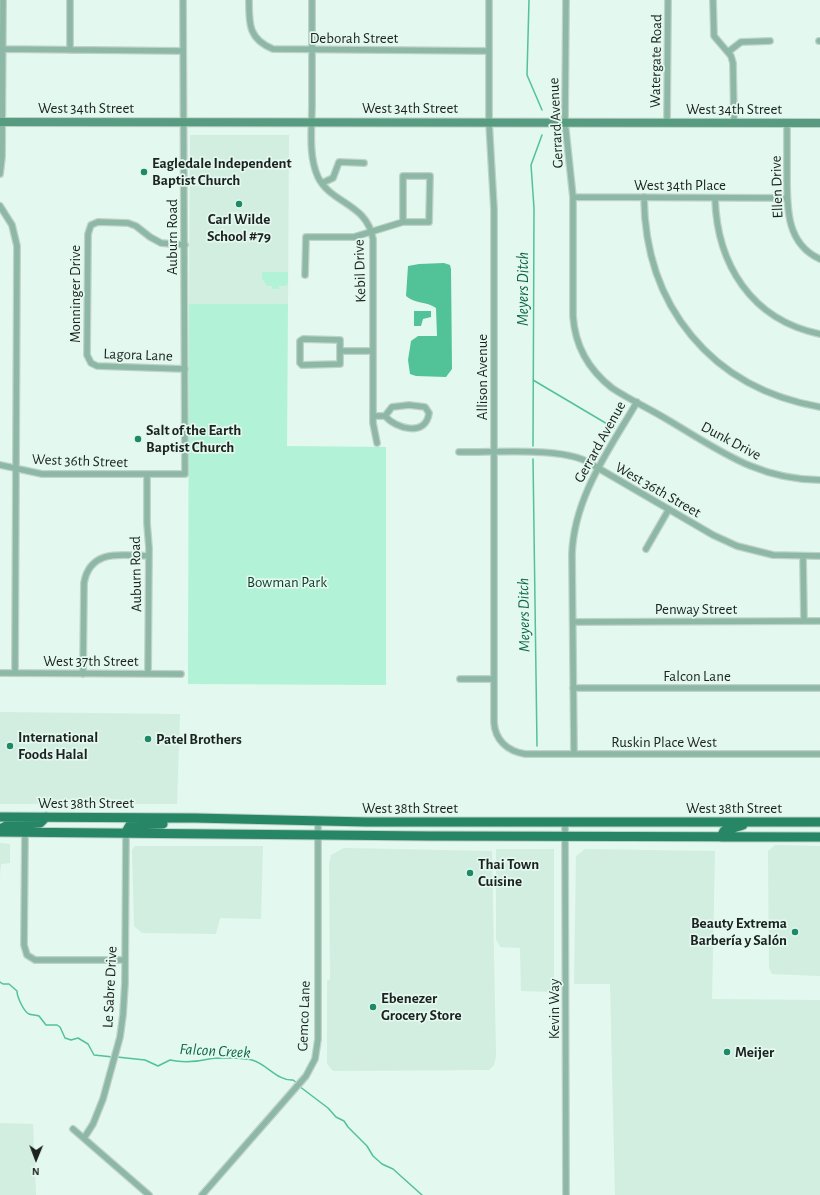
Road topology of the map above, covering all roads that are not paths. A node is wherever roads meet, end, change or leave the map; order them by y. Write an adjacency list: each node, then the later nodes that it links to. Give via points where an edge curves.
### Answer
1 (3, 0): 11 (street)
2 (70, 0): 12 (street)
3 (183, 0): 14 (street, Auburn Road)
4 (249, 0): 13 (street, Deborah Street, via 250,28 262,44 275,50)
5 (312, 0): 13 (street, Kebil Drive)
6 (489, 0): 15 (street, Allison Avenue)
7 (566, 0): 21 (street, Gerrard Avenue)
8 (668, 0): 22 (street, Watergate Road)
9 (713, 0): 16 (street, via 714,36)
10 (770, 41): 16 (street, via 741,42)
11 (1, 49): 12 (street); 17 (street)
12 (70, 50): 14 (street)
13 (312, 50): 15 (street, Deborah Street); 19 (street, Kebil Drive)
14 (183, 51): 18 (street, Auburn Road)
15 (489, 51): 20 (street, Allison Avenue)
16 (728, 52): 23 (street, via 733,63)
17 (1, 122): 18 (street, West 34th Street); 27 (street)
18 (183, 122): 19 (street, West 34th Street); 36 (street, Auburn Road)
19 (312, 122): 20 (street, West 34th Street); 28 (street, Kebil Drive, via 313,163)
20 (489, 122): 21 (street, West 34th Street); 50 (street, Allison Avenue, via 494,209)
21 (565, 122): 22 (street, West 34th Street); 29 (street, Gerrard Avenue)
22 (667, 123): 23 (street, West 34th Street)
23 (734, 123): 24 (street, West 34th Street)
24 (787, 123): 25 (street, West 34th Street); 32 (street, Ellen Drive)
25 (820, 123)
26 (364, 162): 28 (street, via 338,162 332,178)
27 (0, 174)
28 (322, 183): 35 (street, Kebil Drive, via 332,194 359,212)
29 (573, 197): 30 (street, West 34th Place); 44 (street, Gerrard Avenue, via 573,313 576,337 586,359 600,378)
30 (644, 197): 31 (street, West 34th Place); 45 (street, via 646,237 656,275 670,306 692,338 730,372 748,383 779,397)
31 (715, 198): 32 (street, West 34th Place); 39 (street, via 716,222 722,247 731,269 744,288 776,316)
32 (787, 198): 37 (street, Ellen Drive, via 789,222 796,238 802,246)
33 (0, 206): 53 (street, via 12,225 16,246)
34 (403, 222): 34 (street, via 429,222 430,176 403,176); 35 (street)
35 (371, 232): 38 (street, via 354,237 306,237); 41 (street, Kebil Drive)
36 (185, 245): 42 (street, Monninger Drive, via 161,243 128,223 98,222 91,225 88,234 87,348 87,357); 43 (street, Auburn Road)
37 (820, 259)
38 (305, 275)
39 (820, 334)
40 (340, 351): 40 (street, via 340,340 303,339 300,341 300,363 340,364); 41 (street)
41 (373, 352): 46 (street, Kebil Drive)
42 (91, 363): 43 (street, Lagora Lane, via 97,366)
43 (185, 369): 55 (street, Auburn Road)
44 (637, 402): 52 (street, Gerrard Avenue); 56 (street, Dunk Drive, via 751,467 788,478)
45 (820, 407)
46 (373, 416): 47 (street); 48 (street, Kebil Drive)
47 (385, 416): 47 (street, via 398,426 415,428 425,425 429,413 425,407 409,405 392,407)
48 (377, 443)
49 (459, 452): 50 (street, West 36th Street)
50 (494, 452): 52 (street, West 36th Street, via 562,453); 71 (street, Allison Avenue)
51 (0, 465): 53 (street, West 36th Street)
52 (599, 469): 57 (street, West 36th Street); 63 (street, Gerrard Avenue, via 584,497 574,530)
53 (16, 470): 54 (street, West 36th Street, via 42,474); 66 (street)
54 (147, 474): 55 (street, West 36th Street); 59 (street, Auburn Road)
55 (185, 474)
56 (820, 480)
57 (669, 509): 58 (street); 60 (street, West 36th Street, via 737,546 772,555)
58 (646, 549)
59 (149, 556): 67 (street, Auburn Road); 68 (street, via 109,555 97,561 88,571 84,586)
60 (803, 556): 61 (street, West 36th Street); 62 (street)
61 (820, 556)
62 (804, 621): 63 (street, Penway Street); 64 (street, Penway Street)
63 (573, 622): 72 (street, Gerrard Avenue)
64 (820, 622)
65 (0, 673): 66 (street, West 37th Street)
66 (15, 673): 68 (street, West 37th Street)
67 (148, 673): 68 (street, West 37th Street); 69 (street, West 37th Street)
68 (83, 674)
69 (181, 674)
70 (460, 679): 71 (street)
71 (494, 679): 74 (street, Allison Avenue, via 495,728 500,740)
72 (573, 688): 73 (street, Falcon Lane); 75 (street, Gerrard Avenue)
73 (820, 688)
74 (510, 750): 75 (street, Ruskin Place West, via 525,754)
75 (574, 754): 76 (street, Ruskin Place West)
76 (820, 754)
77 (0, 817): 78 (main road, West 38th Street)
78 (46, 817): 79 (main road, West 38th Street); 84 (main road, via 40,823 8,825)
79 (196, 818): 80 (main road, West 38th Street); 86 (main road, via 166,824 130,825)
80 (318, 821): 81 (main road, West 38th Street); 88 (street, Gemco Lane)
81 (566, 822): 83 (main road, West 38th Street); 89 (street, Kevin Way)
82 (820, 822): 83 (main road, West 38th Street)
83 (748, 823): 90 (main road, via 725,830)
84 (0, 830): 85 (main road, West 38th Street)
85 (25, 832): 86 (main road, West 38th Street); 91 (street, via 24,945 27,956 36,960)
86 (126, 832): 88 (main road, West 38th Street); 91 (street, Le Sabre Drive)
87 (819, 834): 90 (main road, West 38th Street)
88 (318, 835): 89 (main road, West 38th Street); 95 (street, Gemco Lane, via 318,1039 314,1061 289,1096)
89 (566, 837): 90 (main road, West 38th Street); 96 (street, Kevin Way)
90 (721, 837)
91 (125, 960): 93 (street, Le Sabre Drive, via 124,1008 116,1050 100,1109)
92 (73, 1129): 93 (street)
93 (84, 1138): 94 (street)
94 (149, 1195)
95 (202, 1195)
96 (566, 1195)

